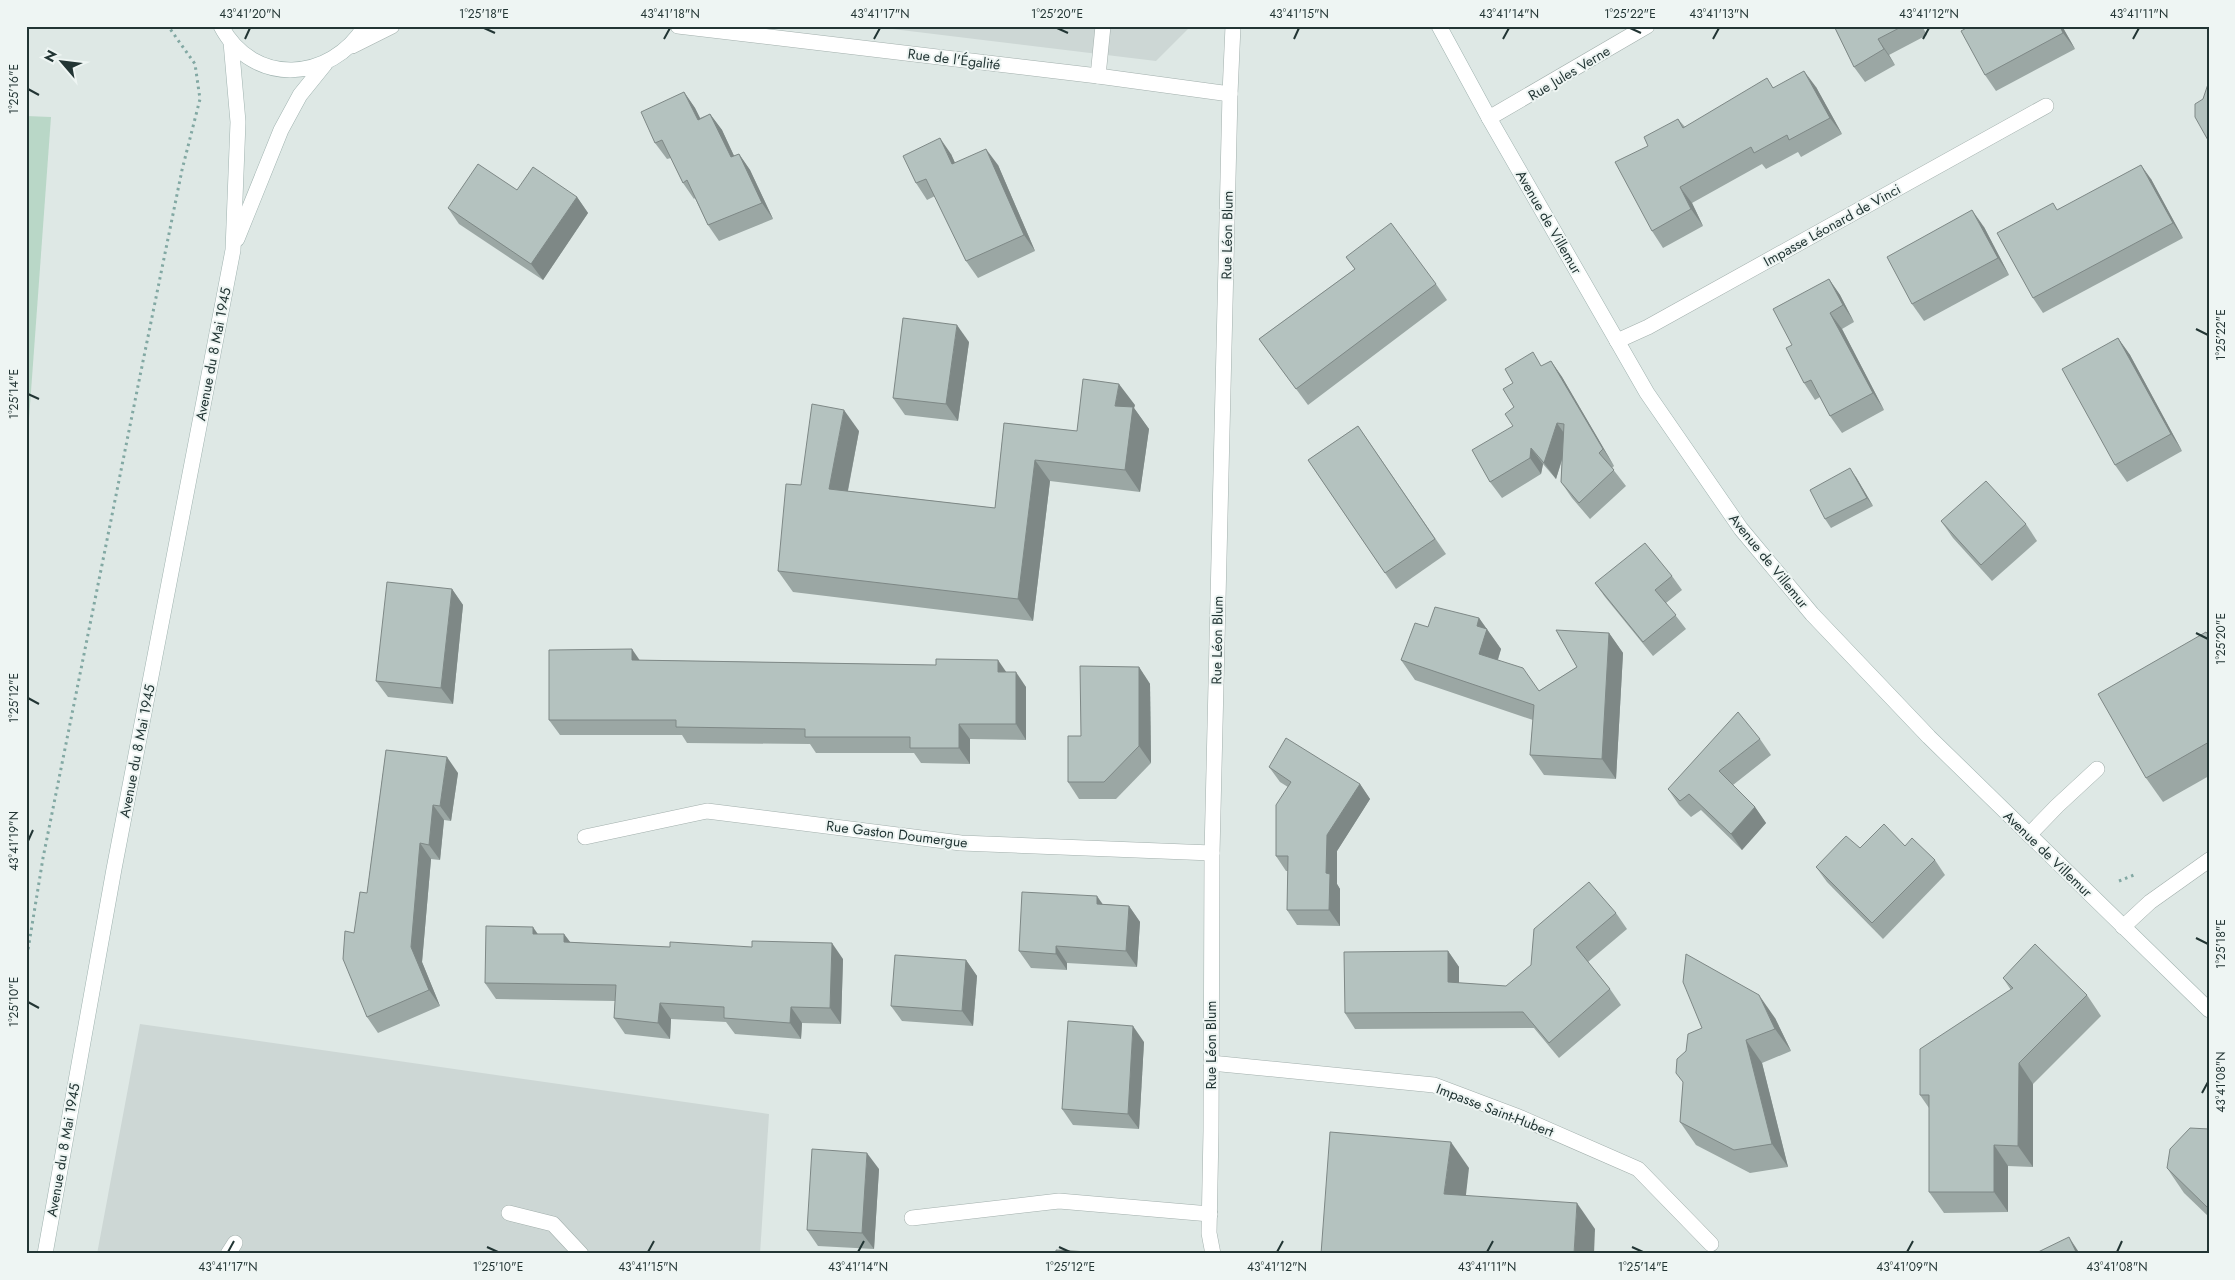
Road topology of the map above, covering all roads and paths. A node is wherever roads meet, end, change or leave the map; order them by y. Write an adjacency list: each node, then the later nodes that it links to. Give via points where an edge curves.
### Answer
1 (168, 26): 27 (path, via 195,64 200,99 182,170 138,386 43,858)
2 (221, 26): 10 (street)
3 (365, 26): 11 (street)
4 (392, 26): 11 (street)
5 (678, 26): 13 (street, Rue de l'Égalité)
6 (1104, 26): 13 (street)
7 (1233, 26): 14 (street, Rue Léon Blum)
8 (1440, 26): 16 (street, Avenue de Villemur)
9 (1647, 26): 16 (street, Rue Jules Verne)
10 (231, 42): 12 (street, via 251,59 274,69 300,70); 17 (street, Avenue du 8 Mai 1945, via 238,122)
11 (352, 46): 12 (street)
12 (325, 64): 17 (street, Avenue du 8 Mai 1945, via 300,96 281,130)
13 (1098, 76): 14 (street, Rue de l'Égalité)
14 (1230, 94): 22 (street, Rue Léon Blum)
15 (2046, 106): 18 (street, Impasse Léonard de Vinci, via 1648,327)
16 (1489, 118): 18 (street, Avenue de Villemur)
17 (233, 250): 34 (street, Avenue du 8 Mai 1945, via 114,868)
18 (1617, 341): 20 (street, Avenue de Villemur, via 1690,457 1764,558 1818,621)
19 (2098, 769): 20 (street)
20 (2028, 835): 26 (street, Avenue de Villemur)
21 (585, 837): 22 (street, Rue Gaston Doumergue, via 707,811 961,843)
22 (1212, 853): 29 (street, Rue Léon Blum)
23 (2209, 860): 26 (street, via 2150,902)
24 (2134, 874): 25 (path)
25 (2113, 884)
26 (2123, 927): 28 (street, Avenue de Villemur)
27 (26, 962)
28 (2209, 1010)
29 (1211, 1063): 31 (street, Rue Léon Blum); 33 (street, Impasse Saint-Hubert, via 1434,1085 1519,1117 1638,1170)
30 (509, 1213): 35 (street, via 553,1224)
31 (1210, 1214): 32 (street, via 1059,1201); 36 (street, Rue Léon Blum)
32 (912, 1218)
33 (1711, 1244)
34 (45, 1254)
35 (581, 1254)
36 (1213, 1254)

